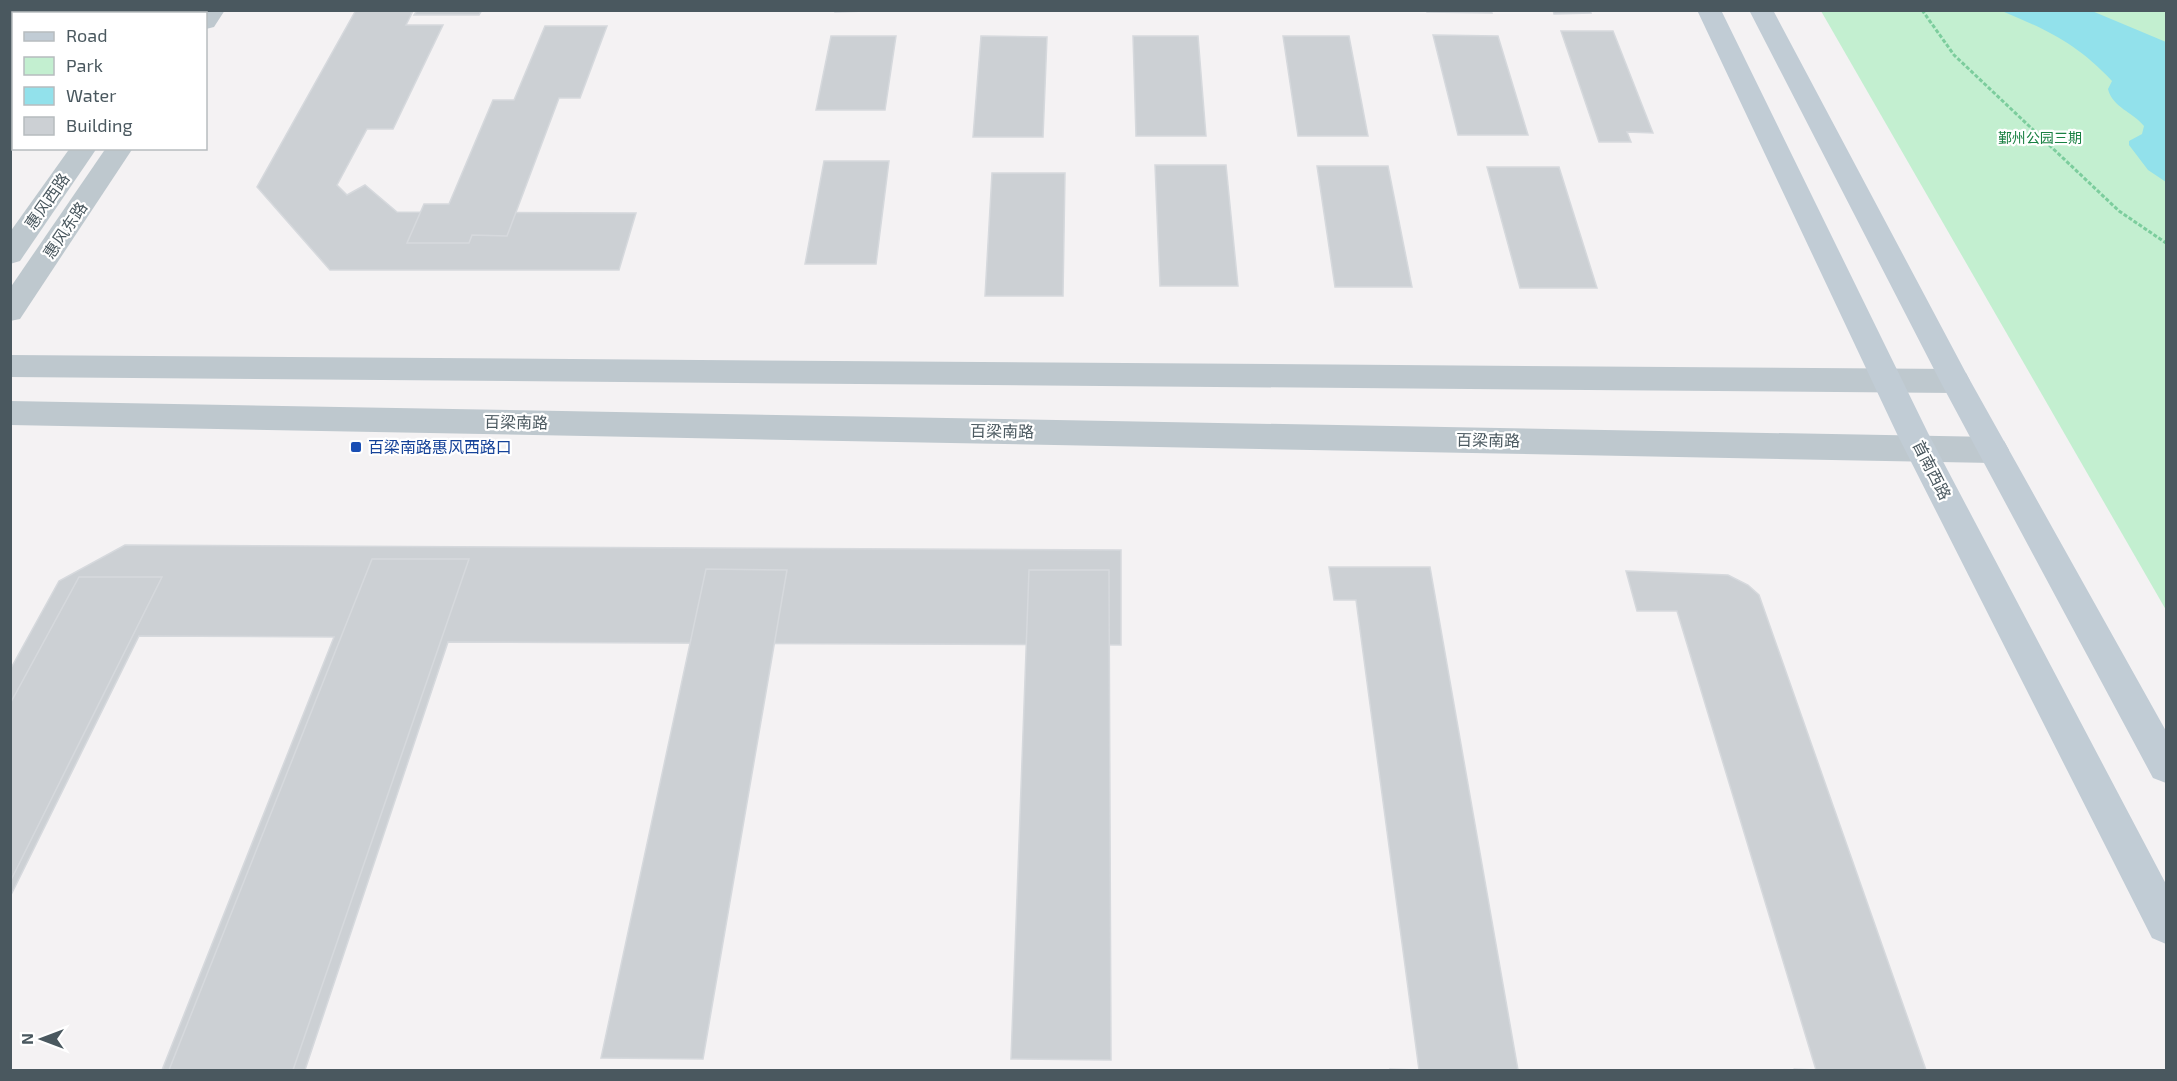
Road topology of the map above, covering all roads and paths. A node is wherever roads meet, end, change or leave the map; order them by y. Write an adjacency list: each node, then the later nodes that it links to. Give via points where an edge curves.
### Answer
1 (1709, 10): 10 (main road, 首南西路)
2 (1761, 10): 11 (main road)
3 (1923, 10): 6 (path, via 1954,55 2119,211)
4 (83, 150): 7 (street, 惠风西路)
5 (119, 150): 8 (street, 惠风东路)
6 (2166, 243)
7 (10, 254)
8 (10, 311)
9 (10, 366): 10 (street)
10 (1887, 380): 11 (street); 13 (main road, 首南西路)
11 (1955, 381): 14 (main road)
12 (10, 413): 13 (street, 百梁南路)
13 (1921, 449): 14 (street, 百梁南路); 16 (main road, 首南西路)
14 (1993, 450): 15 (main road)
15 (2166, 766)
16 (2166, 924)

